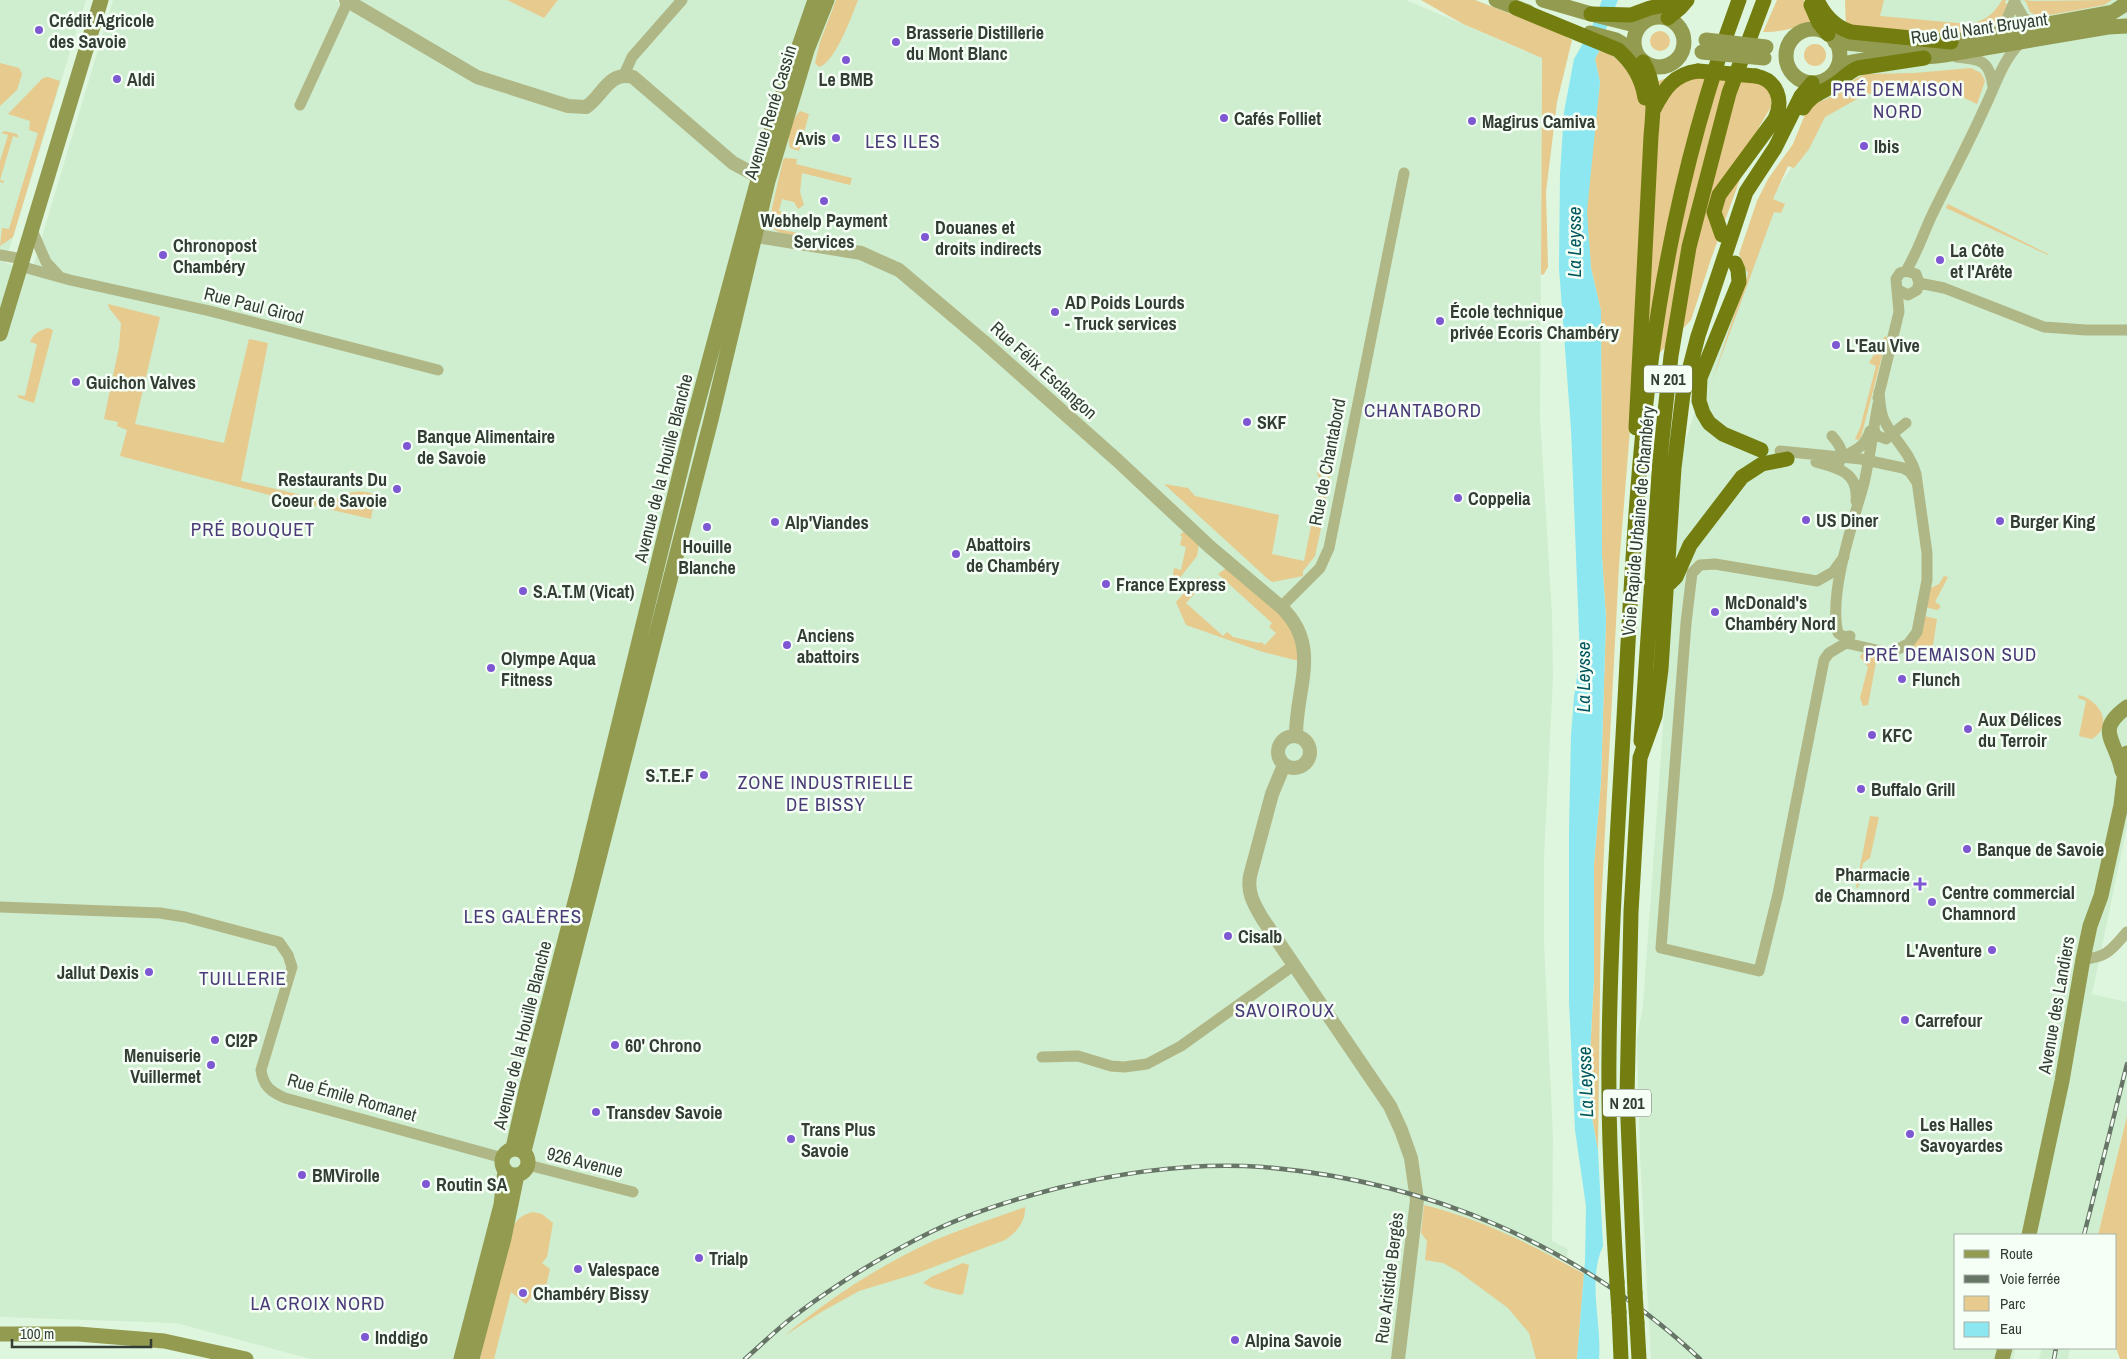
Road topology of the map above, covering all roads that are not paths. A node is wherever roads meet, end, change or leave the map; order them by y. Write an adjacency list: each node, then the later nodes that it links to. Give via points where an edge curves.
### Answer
1 (101, 0): 43 (main road)
2 (347, 0): 34 (street, via 478,78 568,106 586,107 611,80); 37 (street)
3 (682, 0): 34 (street, via 632,57)
4 (815, 0): 42 (main road, Avenue René Cassin, via 776,113)
5 (827, 0): 42 (main road, Avenue René Cassin)
6 (1496, 0): 16 (main road)
7 (1543, 0): 17 (main road)
8 (1676, 0): 19 (highway, via 1650,8)
9 (1687, 0): 18 (highway)
10 (1739, 0): 71 (highway, Voie Rapide Urbaine de Chambéry / N 201, via 1711,86 1668,256 1648,393)
11 (1764, 0): 82 (highway, Voie Rapide Urbaine de Chambéry / N 201, via 1729,92 1689,247 1660,460)
12 (1809, 0): 24 (highway, via 1819,23)
13 (1817, 0): 28 (highway, via 1831,21 1851,32)
14 (2015, 2): 21 (street, via 2023,17); 23 (street)
15 (2127, 3): 21 (main road, Rue du Nant Bruyant, via 2114,12)
16 (1516, 8): 29 (highway)
17 (1586, 13): 19 (highway, via 1619,16)
18 (1668, 18): 19 (main road); 22 (main road)
19 (1634, 22): 29 (main road, via 1634,38)
20 (2127, 26): 26 (main road, Rue du Nant Bruyant)
21 (2037, 27): 23 (main road, Rue du Nant Bruyant)
22 (1680, 29): 27 (main road); 31 (main road, via 1684,43)
23 (1996, 35): 28 (main road, Rue du Nant Bruyant)
24 (1831, 38): 25 (main road, via 1810,30); 28 (main road, Rue du Nant Bruyant, via 1887,47); 33 (main road, via 1839,54)
25 (1792, 39): 30 (main road); 35 (main road, via 1786,60)
26 (2020, 43): 28 (main road, Rue du Nant Bruyant); 36 (street, via 2009,55)
27 (1704, 46): 30 (main road, bridge); 31 (main road)
28 (1947, 49): 32 (main road, Rue du Nant Bruyant); 36 (street, via 1984,62 1992,75)
29 (1629, 52): 31 (main road, via 1649,65 1662,67); 38 (highway, via 1650,75); 39 (highway, via 1628,59 1642,83)
30 (1765, 52): 35 (main road)
31 (1679, 57)
32 (1924, 58): 33 (main road, Rue du Nant Bruyant, via 1860,59); 41 (highway, via 1852,70 1814,96 1805,104 1785,144 1768,168)
33 (1838, 66): 35 (main road, via 1825,80)
34 (624, 76): 42 (street, via 640,82 733,163)
35 (1803, 79): 41 (highway)
36 (1993, 86): 49 (street, via 1929,220 1915,257)
37 (300, 105)
38 (1654, 110): 39 (highway); 45 (highway, bridge, via 1669,84 1680,76 1698,71 1756,76 1775,86 1778,110 1775,119 1719,195 1714,212)
39 (1651, 136): 71 (highway, via 1636,404)
40 (1404, 173): 75 (street, Rue de Chantabord, via 1329,548 1319,570)
41 (1755, 177): 58 (highway, via 1739,209)
42 (763, 179): 44 (main road, Avenue René Cassin)
43 (32, 230): 47 (main road); 50 (street, via 46,262)
44 (749, 235): 75 (street, Rue Félix Esclangon, via 862,253 899,270); 90 (main road, Avenue de la Houille Blanche, via 711,420)
45 (1722, 235)
46 (0, 255): 47 (street, Rue Paul Girod)
47 (21, 262): 50 (street, Rue Paul Girod); 57 (main road)
48 (1735, 263): 62 (highway, via 1739,282 1699,384 1699,401)
49 (1914, 276): 51 (street, via 1900,274 1896,279); 52 (street, via 1917,290); 55 (street, via 2044,327)
50 (60, 277): 59 (street, Rue Paul Girod)
51 (1898, 290): 52 (street); 53 (street)
52 (1911, 294): 53 (street)
53 (1899, 312): 60 (street)
54 (2127, 322): 55 (street)
55 (2107, 329): 56 (street)
56 (2127, 330)
57 (0, 334)
58 (1692, 356): 62 (highway, via 1690,397 1694,413); 74 (highway, via 1678,434)
59 (438, 370)
60 (1880, 392): 61 (street); 63 (street); 67 (street, via 1866,441)
61 (1882, 415): 64 (street); 64 (street, via 1902,422)
62 (1708, 427): 66 (highway, via 1711,436 1729,445)
63 (1874, 429): 64 (street, via 1882,439); 68 (street)
64 (1893, 433): 70 (street, via 1913,462)
65 (1832, 436): 67 (street)
66 (1783, 455): 67 (street); 69 (street); 74 (highway, via 1742,477 1690,545 1676,577)
67 (1842, 457): 68 (street); 69 (street, via 1836,464)
68 (1869, 461): 70 (street, via 1903,468); 72 (street)
69 (1816, 462): 72 (street, via 1839,469 1852,479 1856,493)
70 (1918, 484): 73 (street, via 1927,553 1927,580 1917,632 1908,644 1890,653 1846,643 1828,653 1824,660 1778,894 1759,971 1661,948 1692,573 1700,565 1709,564 1817,581 1833,572)
71 (1636, 520): 98 (highway, Voie Rapide Urbaine de Chambéry / N 201, bridge, via 1612,952 1610,1102)
72 (1853, 520): 73 (street)
73 (1844, 557): 76 (street, via 1834,620 1840,636)
74 (1668, 585): 82 (highway, via 1655,716)
75 (1281, 608): 79 (street, via 1294,622 1305,652)
76 (1850, 636)
77 (2127, 707): 78 (main road)
78 (2121, 717): 80 (main road, via 2108,728 2109,735)
79 (1296, 735): 83 (street, via 1285,738 1278,746 1278,757); 83 (street, via 1308,744 1309,758 1298,768)
80 (2120, 743): 84 (main road)
81 (2127, 753): 84 (main road, Avenue des Landiers)
82 (1640, 758): 99 (highway, N 201, bridge, via 1631,912 1627,1096)
83 (1284, 765): 88 (street, via 1272,794 1249,889 1252,902)
84 (2124, 780): 87 (main road, Avenue des Landiers, via 2101,896)
85 (0, 907): 90 (street, Rue Émile Romanet, via 160,913 279,942 292,967 261,1070 262,1080 268,1089 285,1098)
86 (2127, 932): 87 (street, via 2104,956)
87 (2083, 959): 92 (main road, Avenue des Landiers, via 2064,1072)
88 (1294, 965): 89 (street, via 1196,1036 1147,1064 1111,1066 1078,1056); 97 (street, Rue Aristide Bergès, via 1390,1106 1411,1158 1417,1195)
89 (1042, 1057)
90 (515, 1161): 91 (street, 926 Avenue); 95 (main road, Avenue de la Houille Blanche); 96 (main road, Avenue de la Houille Blanche, via 504,1238)
91 (633, 1192)
92 (2029, 1234)
93 (0, 1334): 94 (main road, via 78,1334 164,1341)
94 (246, 1359)
95 (461, 1359)
96 (472, 1359)
97 (1398, 1359)
98 (1621, 1359)
99 (1639, 1359)

